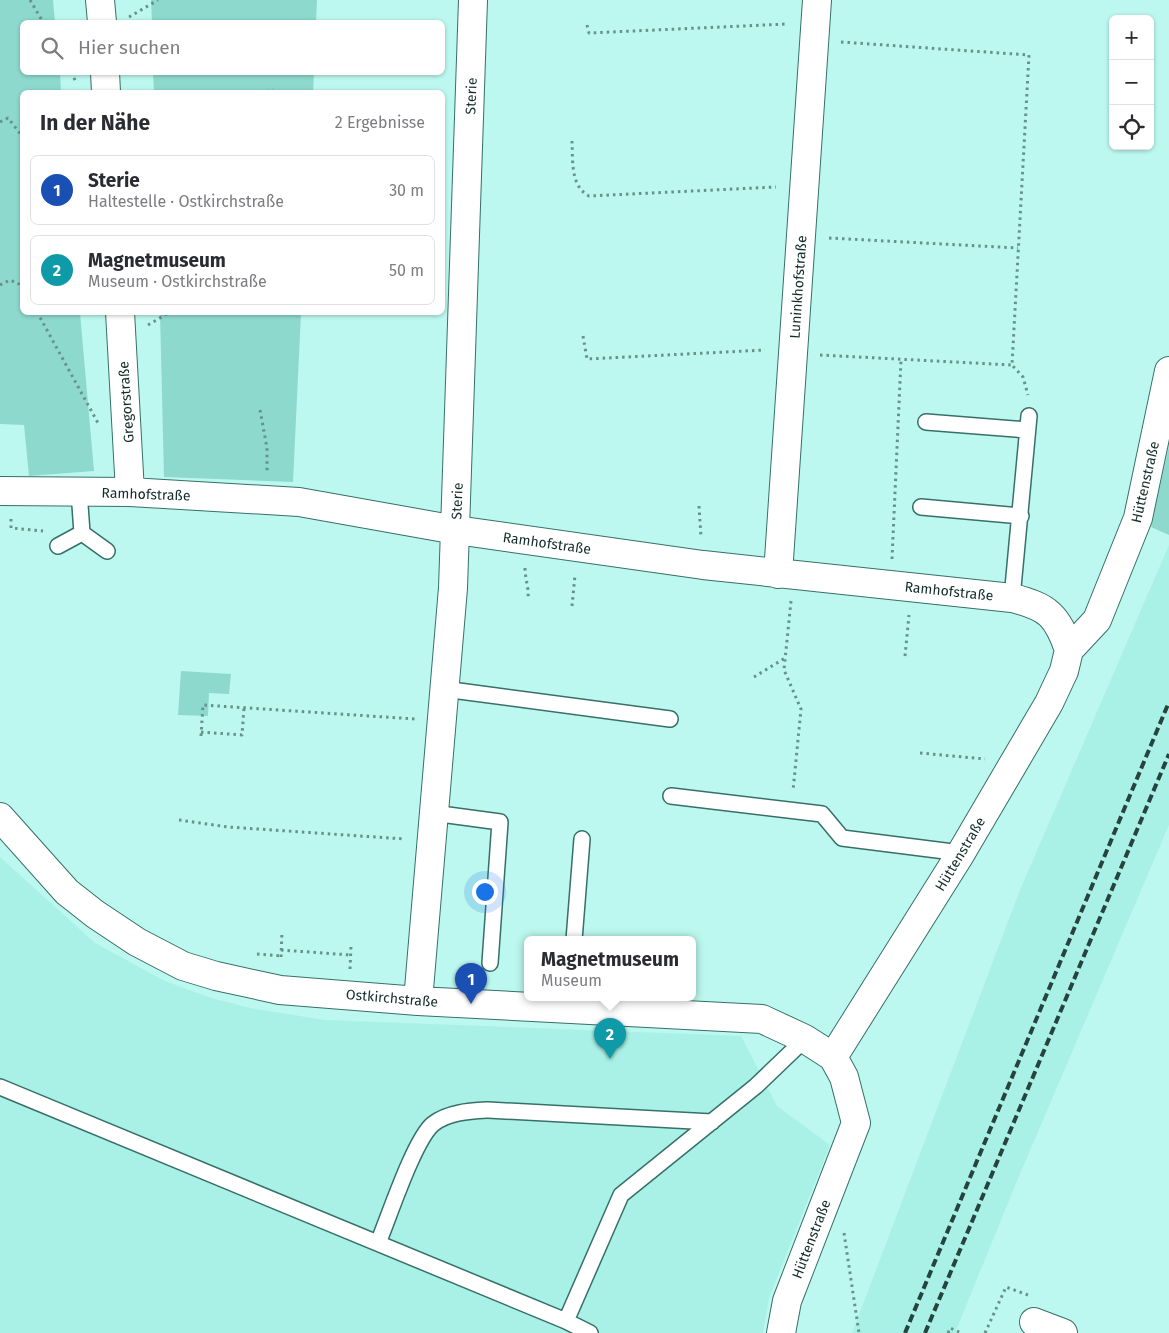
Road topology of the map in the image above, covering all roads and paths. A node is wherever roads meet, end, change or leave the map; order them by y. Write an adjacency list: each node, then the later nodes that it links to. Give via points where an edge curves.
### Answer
1 (30, 0): 5 (path)
2 (100, 0): 6 (street)
3 (158, 0): 6 (path)
4 (473, 0): 37 (street, Sterie)
5 (41, 20)
6 (115, 20)
7 (815, 21): 8 (path, via 589,33); 14 (street, Luninkhofstraße); 16 (path, via 1029,55)
8 (587, 25)
9 (105, 75): 10 (street)
10 (106, 90)
11 (0, 122): 12 (path, via 8,118)
12 (20, 133)
13 (572, 141): 14 (path, via 573,174 581,192 589,196)
14 (804, 185): 15 (street, Luninkhofstraße)
15 (801, 237): 16 (path); 22 (street, Luninkhofstraße)
16 (1018, 248): 24 (path)
17 (0, 284): 18 (path, via 10,280)
18 (20, 286)
19 (39, 315): 29 (path, via 104,434)
20 (120, 315): 29 (street, Gregorstraße)
21 (583, 336): 22 (path, via 587,359)
22 (794, 351): 23 (path); 41 (street, Luninkhofstraße)
23 (901, 360): 24 (path); 42 (path)
24 (1012, 365): 28 (path, via 1022,377 1029,399)
25 (1169, 371): 44 (street, Hüttenstraße, via 1138,518 1096,620)
26 (260, 410): 33 (path, via 266,448)
27 (926, 422): 28 (lane)
28 (1028, 423): 35 (lane)
29 (129, 440): 32 (street, Gregorstraße)
30 (0, 491): 31 (street, Ramhofstraße)
31 (79, 491): 32 (street, Ramhofstraße); 38 (lane)
32 (130, 492): 33 (street, Ramhofstraße)
33 (267, 500): 37 (street, Ramhofstraße, via 299,502)
34 (921, 507): 35 (lane)
35 (1021, 516): 43 (lane)
36 (11, 522): 39 (path, via 11,528 53,531)
37 (456, 530): 41 (street, Ramhofstraße); 48 (street, Sterie)
38 (82, 533): 39 (lane); 40 (lane)
39 (58, 546)
40 (107, 551)
41 (786, 575): 42 (street, Ramhofstraße); 46 (path)
42 (901, 586): 43 (street, Ramhofstraße); 45 (path)
43 (1012, 598): 44 (street, Ramhofstraße, via 1034,604 1061,625)
44 (1068, 650): 53 (street, Hüttenstraße, via 1064,671 1049,703)
45 (905, 656)
46 (786, 658): 47 (path); 55 (path, via 784,670 801,709)
47 (754, 677)
48 (444, 689): 50 (lane); 51 (street, Sterie)
49 (244, 708): 49 (path, via 203,705 201,734 242,735); 51 (path)
50 (670, 719)
51 (441, 721): 56 (street, Sterie)
52 (920, 753): 53 (path)
53 (1013, 764): 61 (street, Hüttenstraße)
54 (671, 796): 55 (lane)
55 (790, 810): 61 (lane, via 822,814 842,838)
56 (434, 813): 60 (street, Sterie); 65 (lane, via 500,822)
57 (0, 817): 66 (street, Ostkirchstraße, via 67,892 137,942 183,966 280,990)
58 (179, 820): 60 (path, via 228,827)
59 (582, 839): 62 (lane)
60 (431, 841): 66 (street, Sterie)
61 (961, 853): 69 (street, Hüttenstraße)
62 (574, 936)
63 (281, 950): 64 (path)
64 (351, 955)
65 (490, 963)
66 (418, 1001): 67 (street, Ostkirchstraße)
67 (570, 1004): 68 (street, Ostkirchstraße, via 762,1019)
68 (805, 1039): 69 (street, Ostkirchstraße); 71 (lane)
69 (833, 1057): 77 (street, Hüttenstraße, via 844,1077 856,1122 787,1301)
70 (0, 1087): 73 (lane)
71 (712, 1122): 73 (lane, via 488,1110 457,1113 433,1124 417,1148); 75 (lane, via 621,1195)
72 (843, 1226): 78 (path)
73 (378, 1243): 75 (lane)
74 (1033, 1309): 81 (path, via 1006,1287); 82 (street)
75 (566, 1321): 76 (lane)
76 (590, 1333)
77 (781, 1333)
78 (859, 1333)
79 (948, 1333): 80 (path, via 950,1328)
80 (961, 1333)
81 (985, 1333)
82 (1063, 1333)

